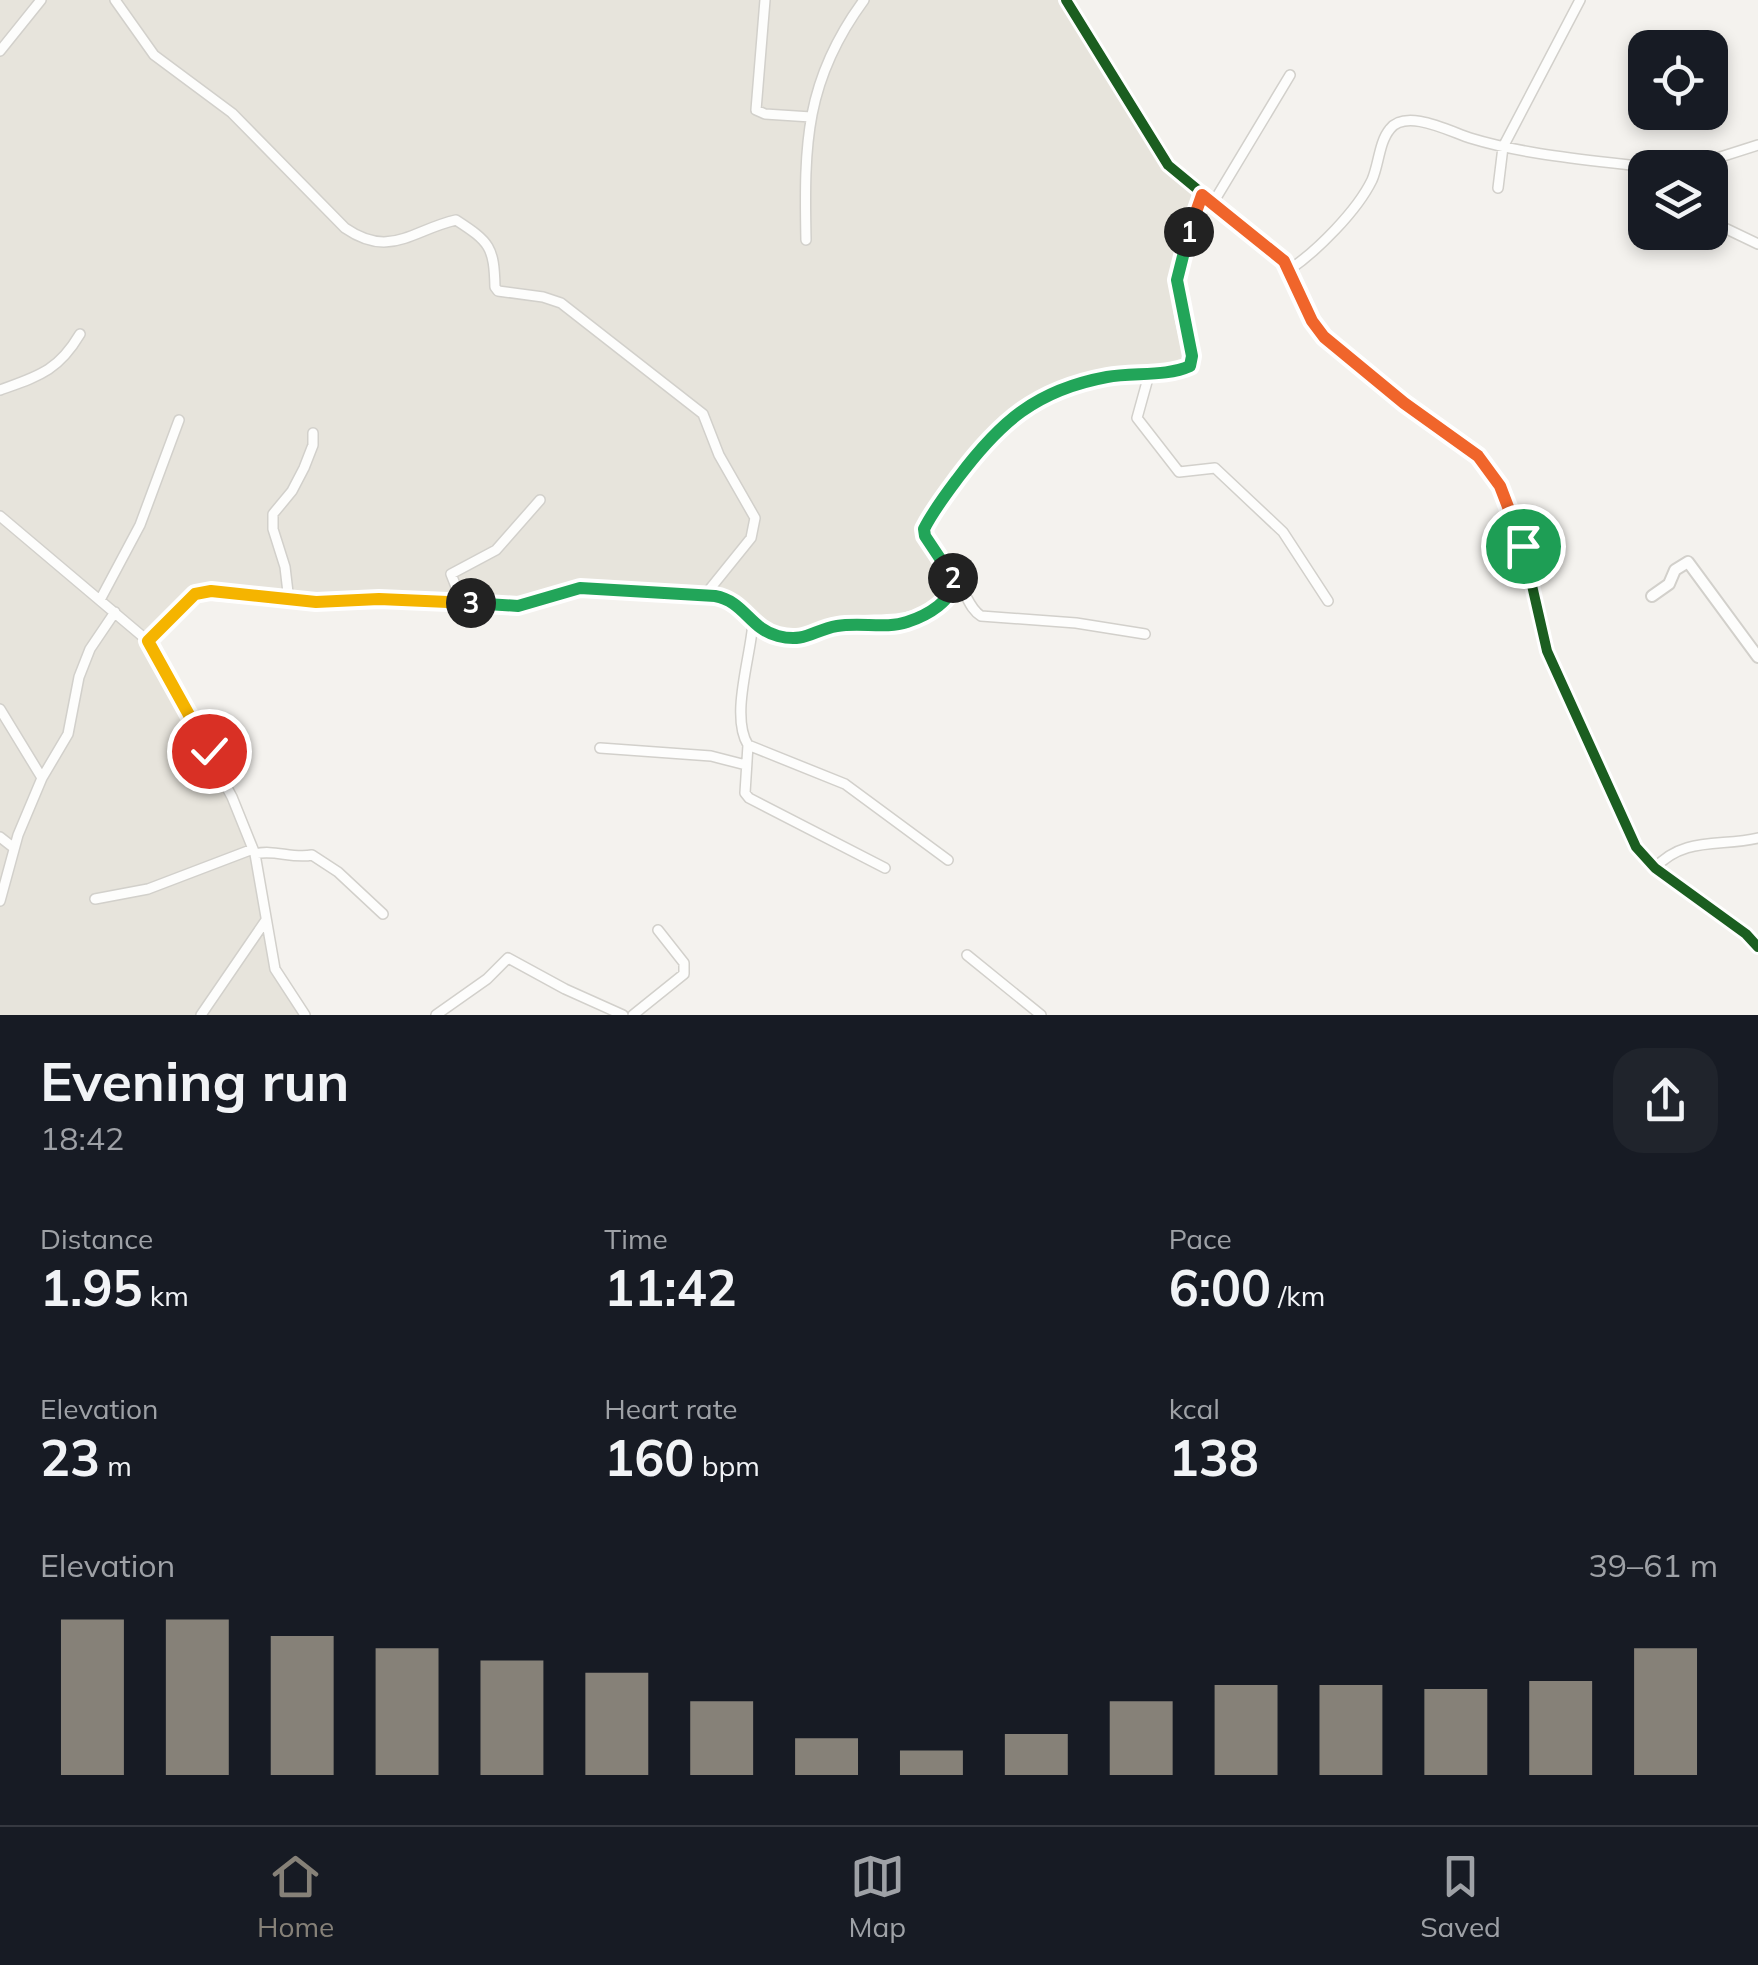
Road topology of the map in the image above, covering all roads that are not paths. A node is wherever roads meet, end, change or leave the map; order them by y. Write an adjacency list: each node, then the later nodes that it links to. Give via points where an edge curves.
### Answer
1 (41, 0): 7 (street)
2 (115, 0): 29 (street, via 154,55 232,113 345,228 361,239 390,242 456,220 489,245 498,291 561,304 699,410 756,518 751,538)
3 (765, 0): 9 (street, via 756,110)
4 (864, 0): 9 (street, via 827,60)
5 (1066, 0): 15 (street, via 1168,165)
6 (1580, 0): 11 (street)
7 (0, 50)
8 (1290, 75): 16 (street)
9 (810, 117): 18 (street)
10 (1758, 145): 12 (street)
11 (1503, 147): 13 (street); 14 (street); 20 (street, via 1420,122 1396,124 1358,202 1315,253)
12 (1728, 155)
13 (1628, 164)
14 (1498, 188)
15 (1202, 195): 16 (street); 22 (street, via 1177,280 1192,362)
16 (1214, 203): 20 (street)
17 (1728, 230): 19 (street)
18 (806, 240)
19 (1758, 244)
20 (1289, 270): 51 (street, via 1324,337 1478,456 1500,486 1566,698 1630,836)
21 (80, 334): 23 (street, via 65,360 48,372)
22 (1150, 372): 28 (street, via 1053,394 988,437 924,529); 33 (street, via 1138,418 1179,472 1215,468 1284,532)
23 (0, 390)
24 (179, 420): 31 (street, via 140,525)
25 (313, 433): 32 (street, via 304,468 273,514)
26 (540, 500): 34 (street, via 496,550 450,574)
27 (0, 516): 31 (street)
28 (954, 580): 36 (street, via 944,602 906,622 840,625 804,639 781,637); 37 (street, via 981,616)
29 (704, 596): 34 (street, via 580,588 518,606); 36 (street, via 734,600)
30 (1652, 596): 39 (street, via 1688,562)
31 (100, 600): 35 (street)
32 (289, 601): 34 (street); 38 (street, via 200,592)
33 (1328, 601)
34 (462, 602)
35 (115, 612): 38 (street); 44 (street, via 90,649 68,734)
36 (754, 622): 41 (street, via 741,705)
37 (1145, 634)
38 (148, 641): 48 (street, via 222,776)
39 (1758, 657)
40 (0, 709): 44 (street)
41 (748, 745): 43 (street); 49 (street, via 845,784)
42 (600, 748): 43 (street)
43 (746, 765): 50 (street, via 749,798)
44 (42, 778): 47 (street)
45 (0, 837): 47 (street)
46 (1758, 838): 51 (street, via 1685,847)
47 (14, 848): 53 (street)
48 (254, 852): 52 (street, via 148,890); 54 (street, via 312,856); 55 (street)
49 (948, 860)
50 (885, 868)
51 (1655, 868): 57 (street)
52 (96, 899)
53 (0, 900)
54 (383, 914)
55 (266, 920): 59 (street); 60 (street, via 274,968)
56 (658, 930): 63 (street, via 684,964 684,974)
57 (1758, 947)
58 (967, 954): 64 (street)
59 (201, 1015)
60 (305, 1015)
61 (436, 1015): 62 (street, via 508,958)
62 (623, 1015)
63 (632, 1015)
64 (1041, 1015)

